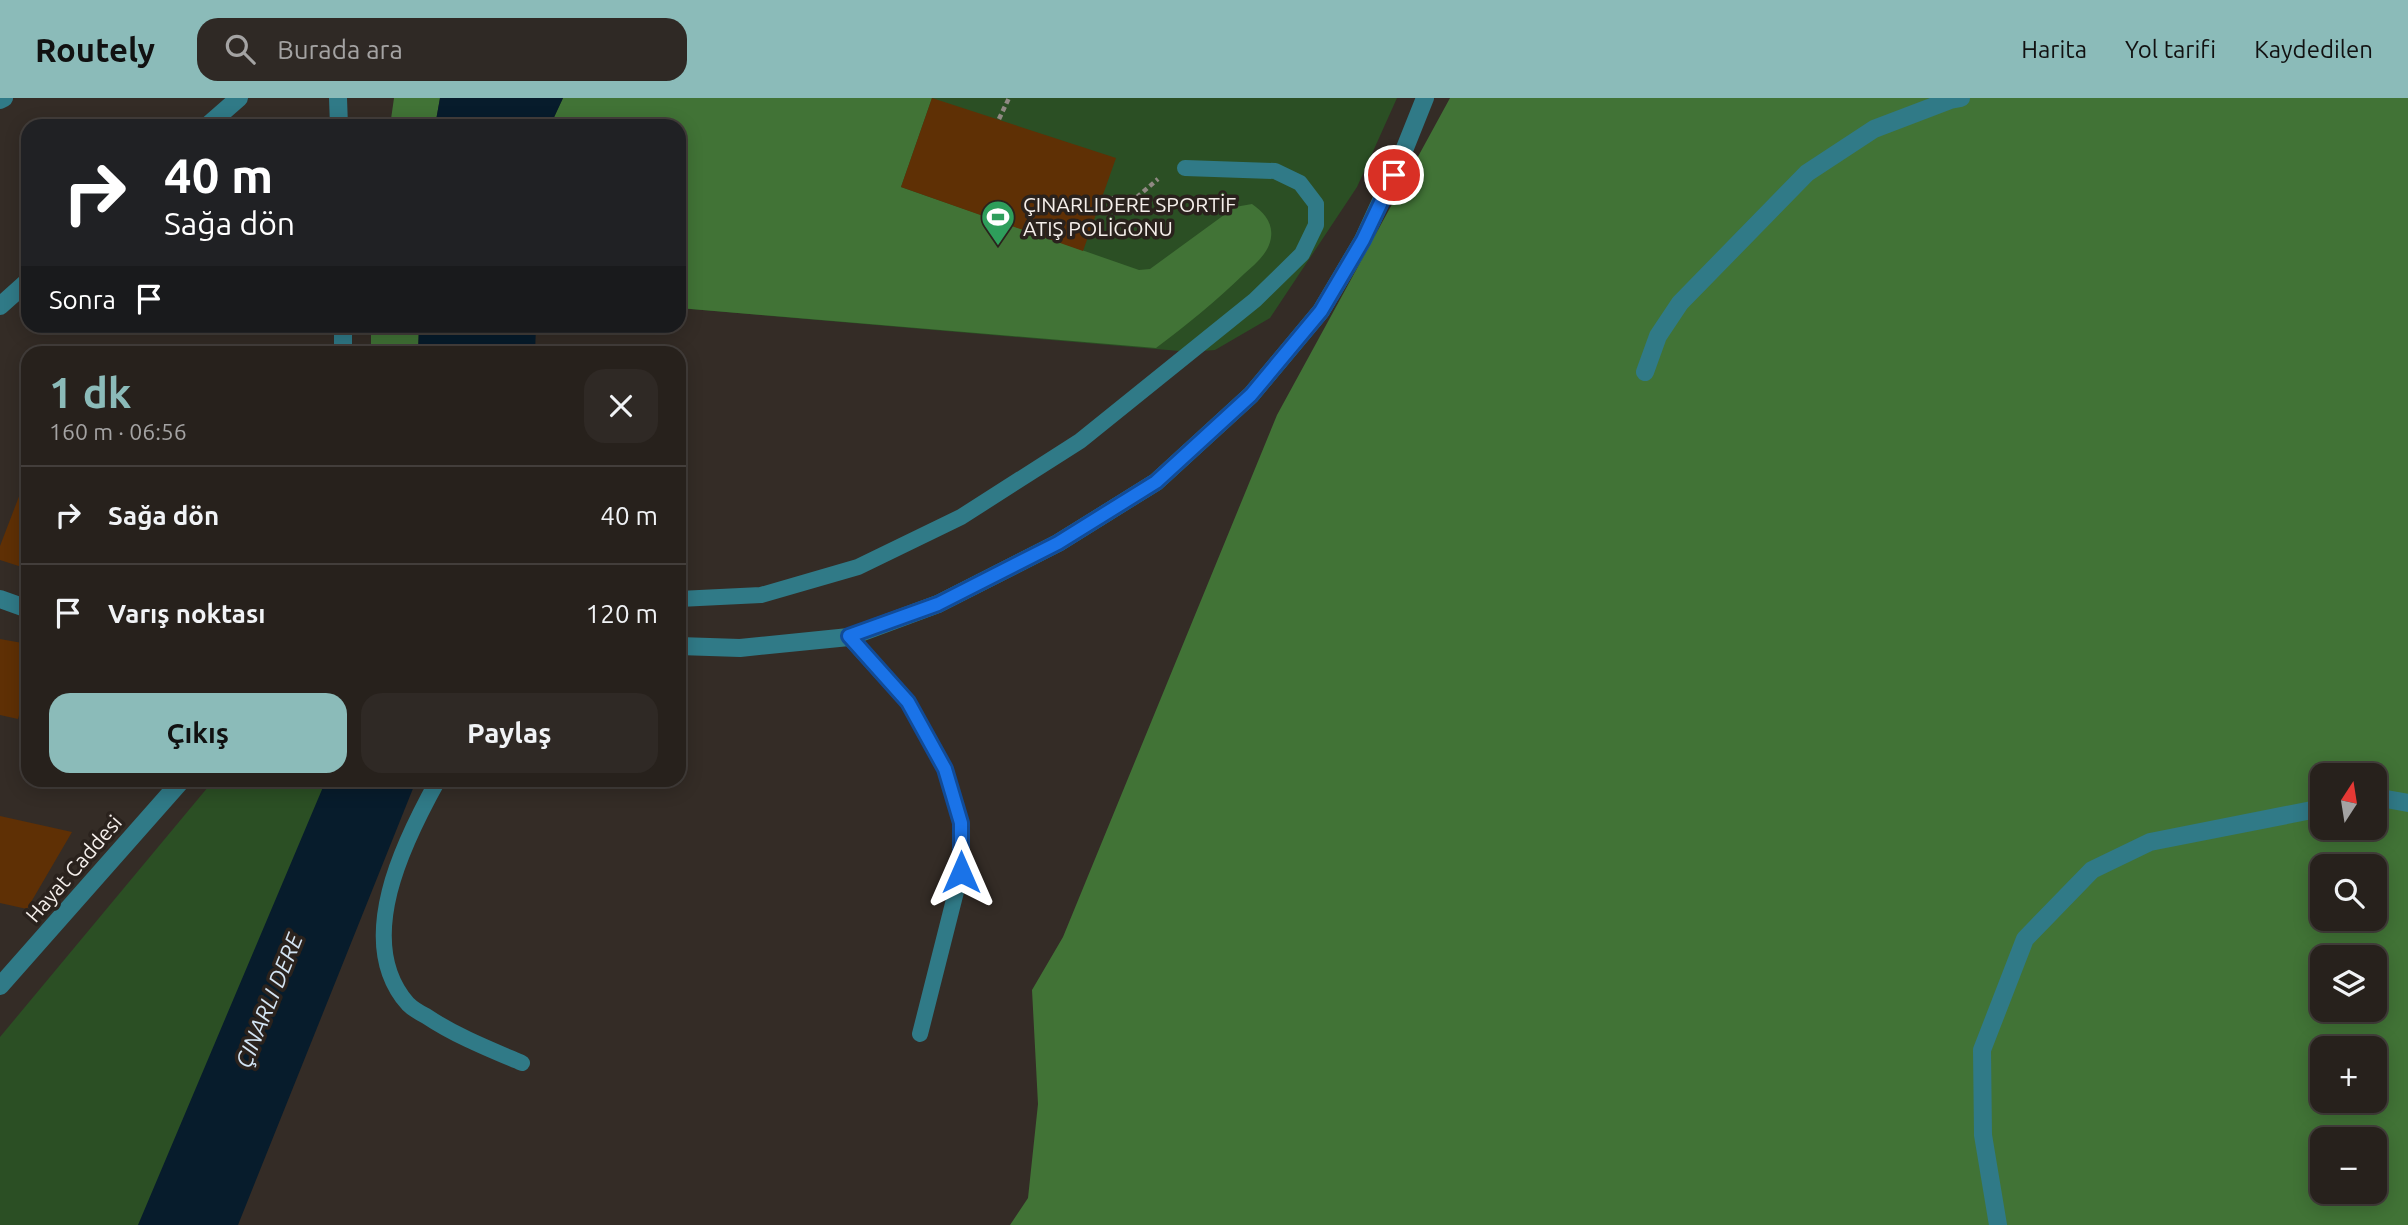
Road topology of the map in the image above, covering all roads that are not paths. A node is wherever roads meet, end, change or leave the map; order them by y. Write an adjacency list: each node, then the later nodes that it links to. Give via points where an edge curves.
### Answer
1 (239, 98): 5 (street)
2 (338, 98): 6 (street)
3 (1425, 98): 14 (street, via 1363,240 1321,311 1251,395 1156,482 1058,543 938,604)
4 (1961, 98): 10 (street, via 1874,129 1807,173 1680,303 1658,336)
5 (215, 119)
6 (339, 119)
7 (1185, 168): 12 (lane, via 1275,171 1300,183 1316,204 1316,225 1302,254 1255,300 1080,441 961,517 858,567 761,595)
8 (21, 287): 9 (street)
9 (0, 306)
10 (1645, 372)
11 (0, 599): 13 (street)
12 (686, 599)
13 (21, 606)
14 (849, 636): 15 (street, via 740,648); 22 (lane, via 908,702 945,769 961,823 961,872)
15 (686, 646)
16 (176, 787): 21 (street, Hayat Caddesi)
17 (434, 787): 23 (lane, via 416,820 388,895 382,944 392,981 410,1006 450,1032)
18 (2387, 799): 19 (street)
19 (2408, 803)
20 (2310, 810): 24 (street, via 2150,842 2092,870 2025,939 1982,1050 1983,1135)
21 (0, 986)
22 (920, 1034)
23 (522, 1063)
24 (1998, 1225)

